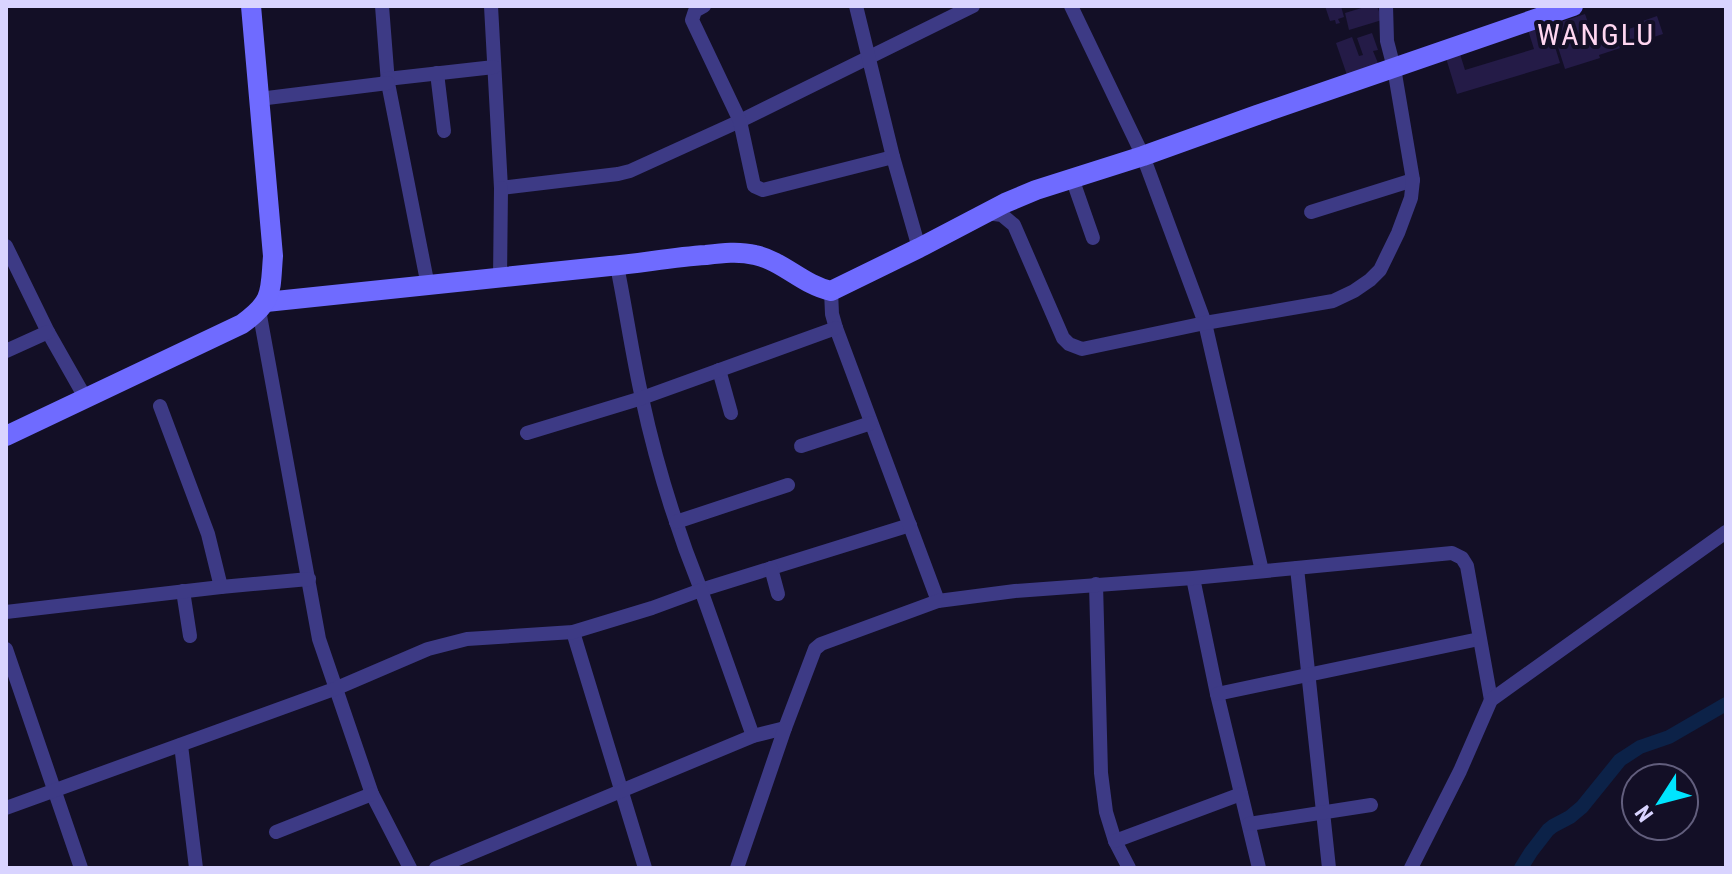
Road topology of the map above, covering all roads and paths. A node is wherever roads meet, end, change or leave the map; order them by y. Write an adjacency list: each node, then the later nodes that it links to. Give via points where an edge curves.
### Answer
1 (251, 6): 15 (street)
2 (382, 6): 14 (street)
3 (491, 6): 11 (street)
4 (704, 6): 16 (street, via 692,20)
5 (856, 6): 10 (street)
6 (973, 6): 10 (street)
7 (1071, 6): 18 (street)
8 (1386, 6): 12 (street)
9 (1573, 6): 12 (street)
10 (869, 56): 16 (street); 19 (street)
11 (494, 67): 13 (street); 22 (street)
12 (1394, 68): 18 (street); 21 (street)
13 (437, 73): 14 (street); 17 (street)
14 (388, 81): 15 (street); 30 (street)
15 (259, 99): 32 (street, via 273,256)
16 (740, 121): 19 (street, via 752,183 763,190); 22 (street, via 625,173)
17 (444, 131)
18 (1143, 156): 20 (street); 33 (street)
19 (893, 157): 27 (street)
20 (1072, 178): 24 (street); 25 (street)
21 (1413, 180): 23 (street); 33 (street, via 1411,198 1380,270 1354,291 1333,301)
22 (501, 188): 29 (street)
23 (1311, 212)
24 (985, 213): 27 (street); 33 (street, via 1002,215 1014,225 1063,338 1076,348)
25 (1093, 238)
26 (6, 246): 35 (street)
27 (919, 248): 31 (street)
28 (617, 266): 29 (street); 31 (street, via 739,253 774,261); 38 (street)
29 (493, 279): 30 (street)
30 (428, 286): 32 (street)
31 (831, 291): 34 (street)
32 (263, 306): 39 (street, via 242,324); 54 (street)
33 (1205, 323): 52 (street)
34 (836, 328): 37 (street); 42 (street)
35 (48, 332): 36 (street); 39 (street)
36 (6, 351)
37 (719, 370): 38 (street); 41 (street)
38 (642, 398): 43 (street); 47 (street)
39 (86, 399): 44 (street)
40 (160, 406): 56 (street, via 208,534)
41 (731, 413)
42 (871, 423): 45 (street); 48 (street)
43 (527, 433)
44 (6, 436)
45 (801, 446)
46 (788, 485): 47 (street)
47 (676, 522): 57 (street)
48 (910, 525): 50 (street); 60 (street)
49 (1726, 532): 69 (street)
50 (771, 568): 57 (street); 59 (street)
51 (1297, 568): 52 (street); 64 (street, via 1458,555 1467,566); 66 (street)
52 (1262, 571): 53 (street)
53 (1193, 578): 55 (street); 68 (street)
54 (309, 579): 56 (street); 67 (street, via 319,639)
55 (1096, 584): 60 (street); 82 (street, via 1101,773)
56 (221, 587): 58 (street)
57 (701, 590): 62 (street); 71 (street)
58 (183, 591): 61 (street); 63 (street)
59 (778, 594)
60 (938, 601): 70 (street, via 818,646)
61 (6, 612)
62 (573, 632): 67 (street, via 467,639 428,649); 74 (street)
63 (190, 636)
64 (1479, 639): 66 (street); 69 (street)
65 (6, 649): 73 (street)
66 (1308, 676): 68 (street); 79 (street)
67 (337, 688): 72 (street); 75 (street)
68 (1217, 694): 76 (street)
69 (1491, 700): 92 (street)
70 (785, 728): 71 (street); 88 (street)
71 (753, 736): 74 (street)
72 (181, 745): 73 (street); 84 (street)
73 (53, 790): 78 (street); 83 (street)
74 (620, 791): 86 (street); 87 (street)
75 (372, 794): 81 (street); 85 (street)
76 (1241, 794): 80 (street); 82 (street)
77 (1371, 805): 79 (street)
78 (6, 808)
79 (1324, 813): 80 (street); 91 (street)
80 (1249, 824): 90 (street)
81 (276, 832)
82 (1115, 841): 89 (street)
83 (81, 868)
84 (196, 868)
85 (410, 868)
86 (436, 868)
87 (645, 868)
88 (737, 868)
89 (1129, 868)
90 (1259, 868)
91 (1329, 868)
92 (1411, 868)

